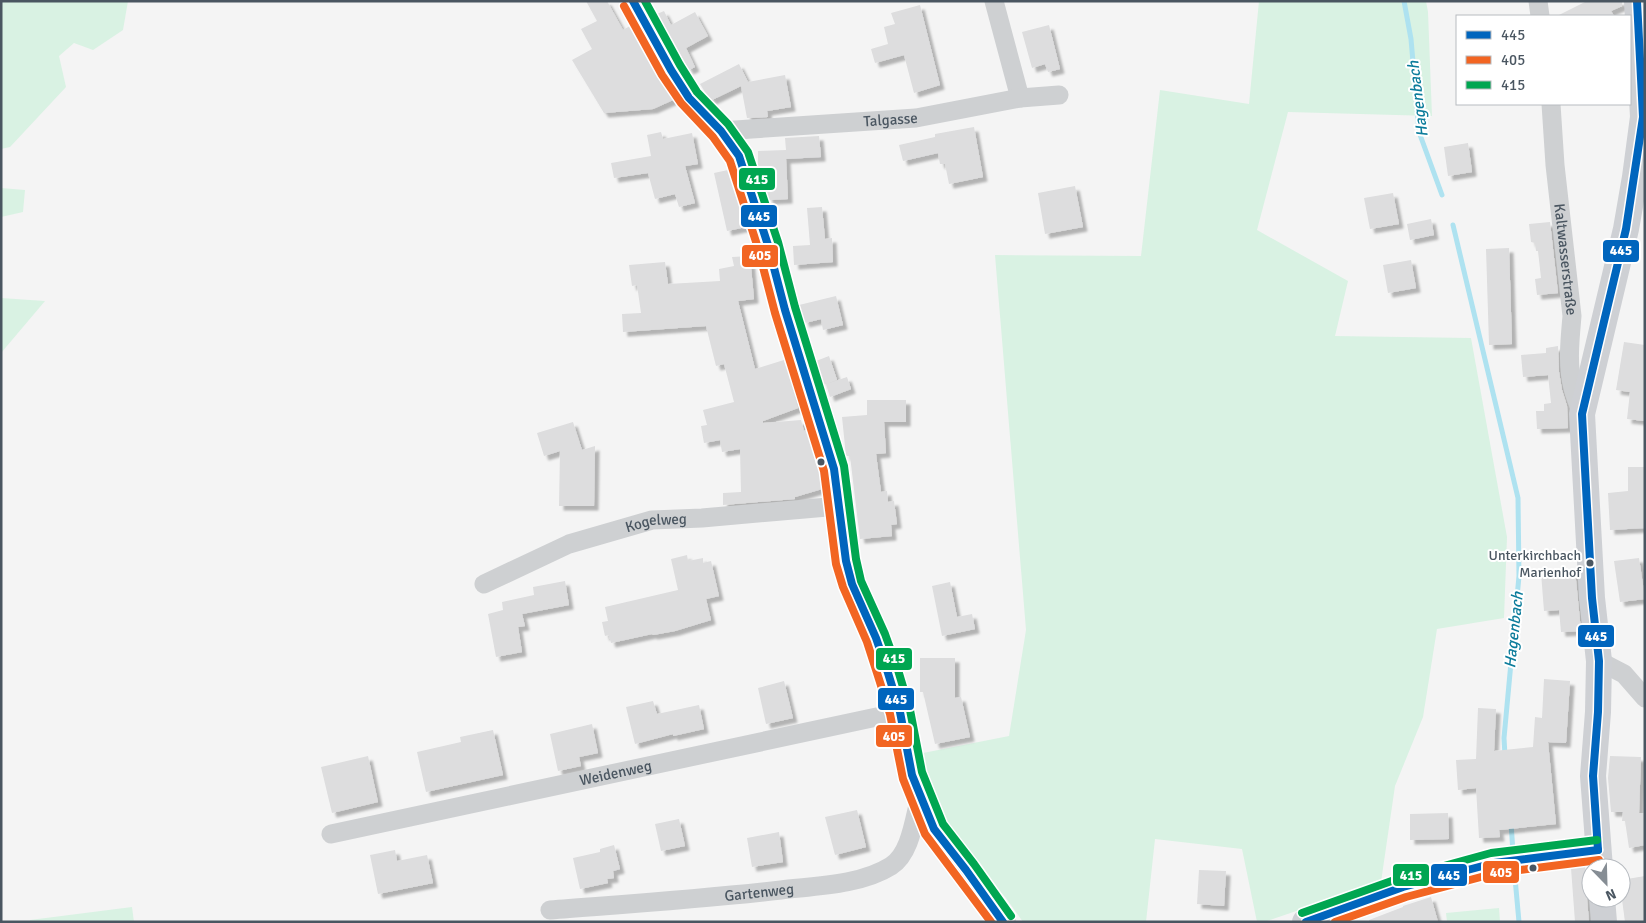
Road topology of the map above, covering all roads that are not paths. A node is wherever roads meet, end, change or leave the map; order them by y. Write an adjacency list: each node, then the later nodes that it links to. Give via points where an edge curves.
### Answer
1 (634, 1): 9 (street, via 689,98)
2 (994, 1): 7 (street)
3 (1538, 1): 5 (street)
4 (1637, 1): 10 (street, via 1643,117 1626,229)
5 (1540, 15)
6 (1059, 95): 7 (street, Talgasse)
7 (1020, 98): 9 (street, Talgasse, via 916,118)
8 (1551, 105): 10 (street, Kaltwasserstraße, via 1572,316 1572,388)
9 (721, 131): 11 (street, via 739,156 768,245 834,469)
10 (1582, 414): 13 (street, via 1592,598)
11 (839, 506): 12 (street, Kogelweg, via 652,520 569,544); 15 (street, via 844,552 852,584 879,647)
12 (484, 584)
13 (1599, 662): 14 (street, via 1624,674); 18 (street, via 1593,776)
14 (1645, 698)
15 (900, 712): 16 (street, via 912,775); 17 (street, Weidenweg)
16 (920, 797): 21 (street, Gartenweg, via 904,851 892,865 865,877 835,884 717,897); 22 (street, via 934,830)
17 (331, 834)
18 (1599, 858)
19 (1581, 859): 23 (street, via 1494,863 1403,887)
20 (1603, 908): 24 (street)
21 (550, 910)
22 (1002, 922)
23 (1305, 922)
24 (1604, 922)

